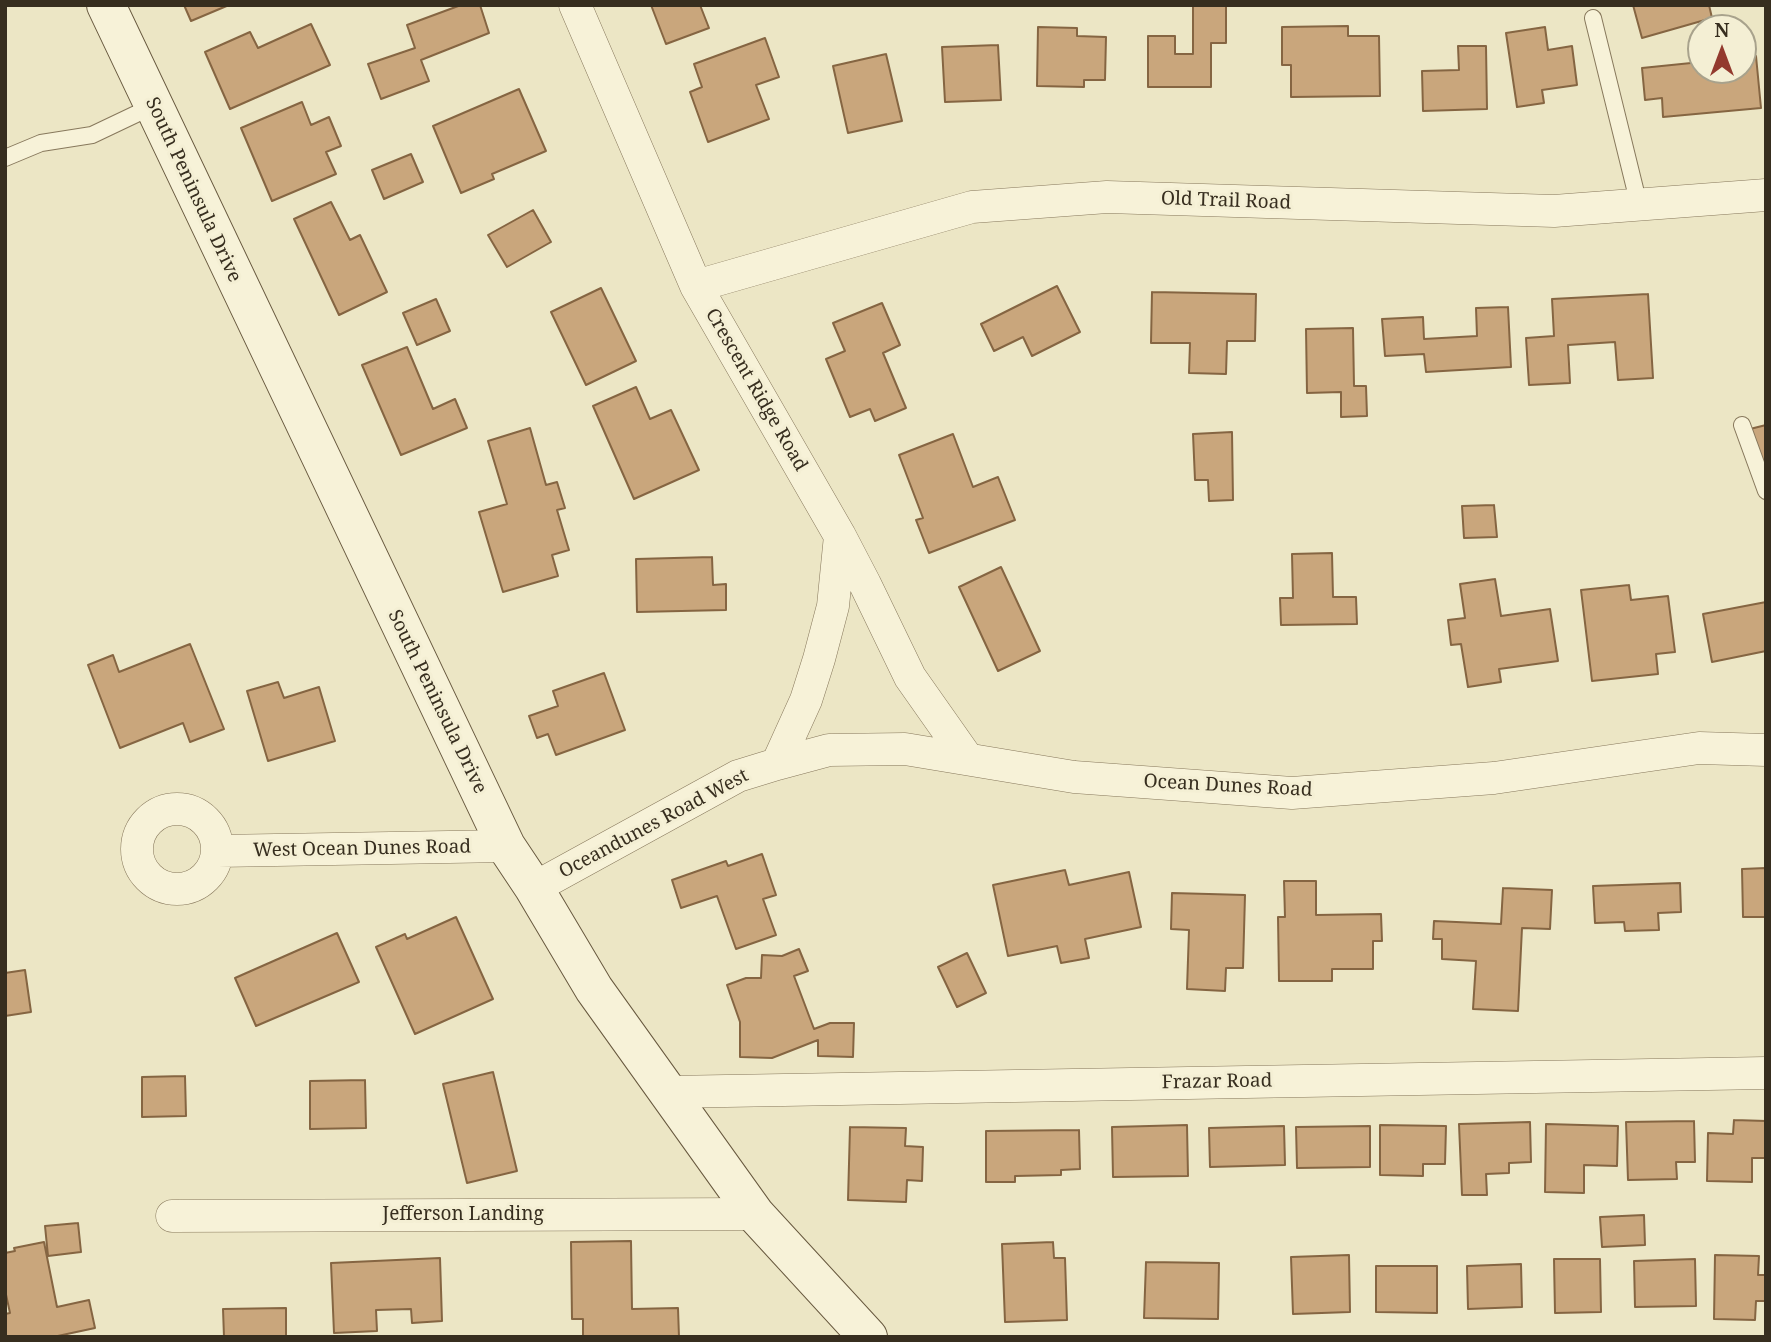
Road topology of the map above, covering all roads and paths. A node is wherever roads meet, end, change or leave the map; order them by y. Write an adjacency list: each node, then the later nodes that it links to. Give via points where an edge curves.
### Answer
1 (106, 5): 4 (main road, South Peninsula Drive)
2 (575, 5): 8 (street, Crescent Ridge Road)
3 (1593, 18): 7 (lane)
4 (153, 106): 5 (lane, via 92,135 41,143); 15 (main road, South Peninsula Drive)
5 (5, 158)
6 (1766, 195): 7 (street, Old Trail Road)
7 (1639, 205): 8 (street, Old Trail Road, via 1554,211 1107,197 972,207)
8 (696, 286): 11 (street, Crescent Ridge Road)
9 (1742, 425): 10 (lane)
10 (1766, 491)
11 (840, 536): 13 (street, Crescent Ridge Road, via 910,677); 14 (street, via 834,606 806,700)
12 (1766, 750): 13 (street, Ocean Dunes Road, via 1699,748 1494,778 1292,793 1074,777)
13 (968, 758): 14 (street, Ocean Dunes Road, via 905,749 829,750)
14 (776, 764): 17 (street, Oceandunes Road West, via 738,776)
15 (506, 846): 16 (street, West Ocean Dunes Road); 17 (main road, South Peninsula Drive)
16 (218, 852)
17 (534, 888): 19 (main road, South Peninsula Drive, via 594,989)
18 (1766, 1073): 19 (street, Frazar Road)
19 (668, 1092): 20 (main road, South Peninsula Drive)
20 (755, 1214): 21 (street, Jefferson Landing); 22 (main road, South Peninsula Drive)
21 (172, 1216)
22 (869, 1337)

